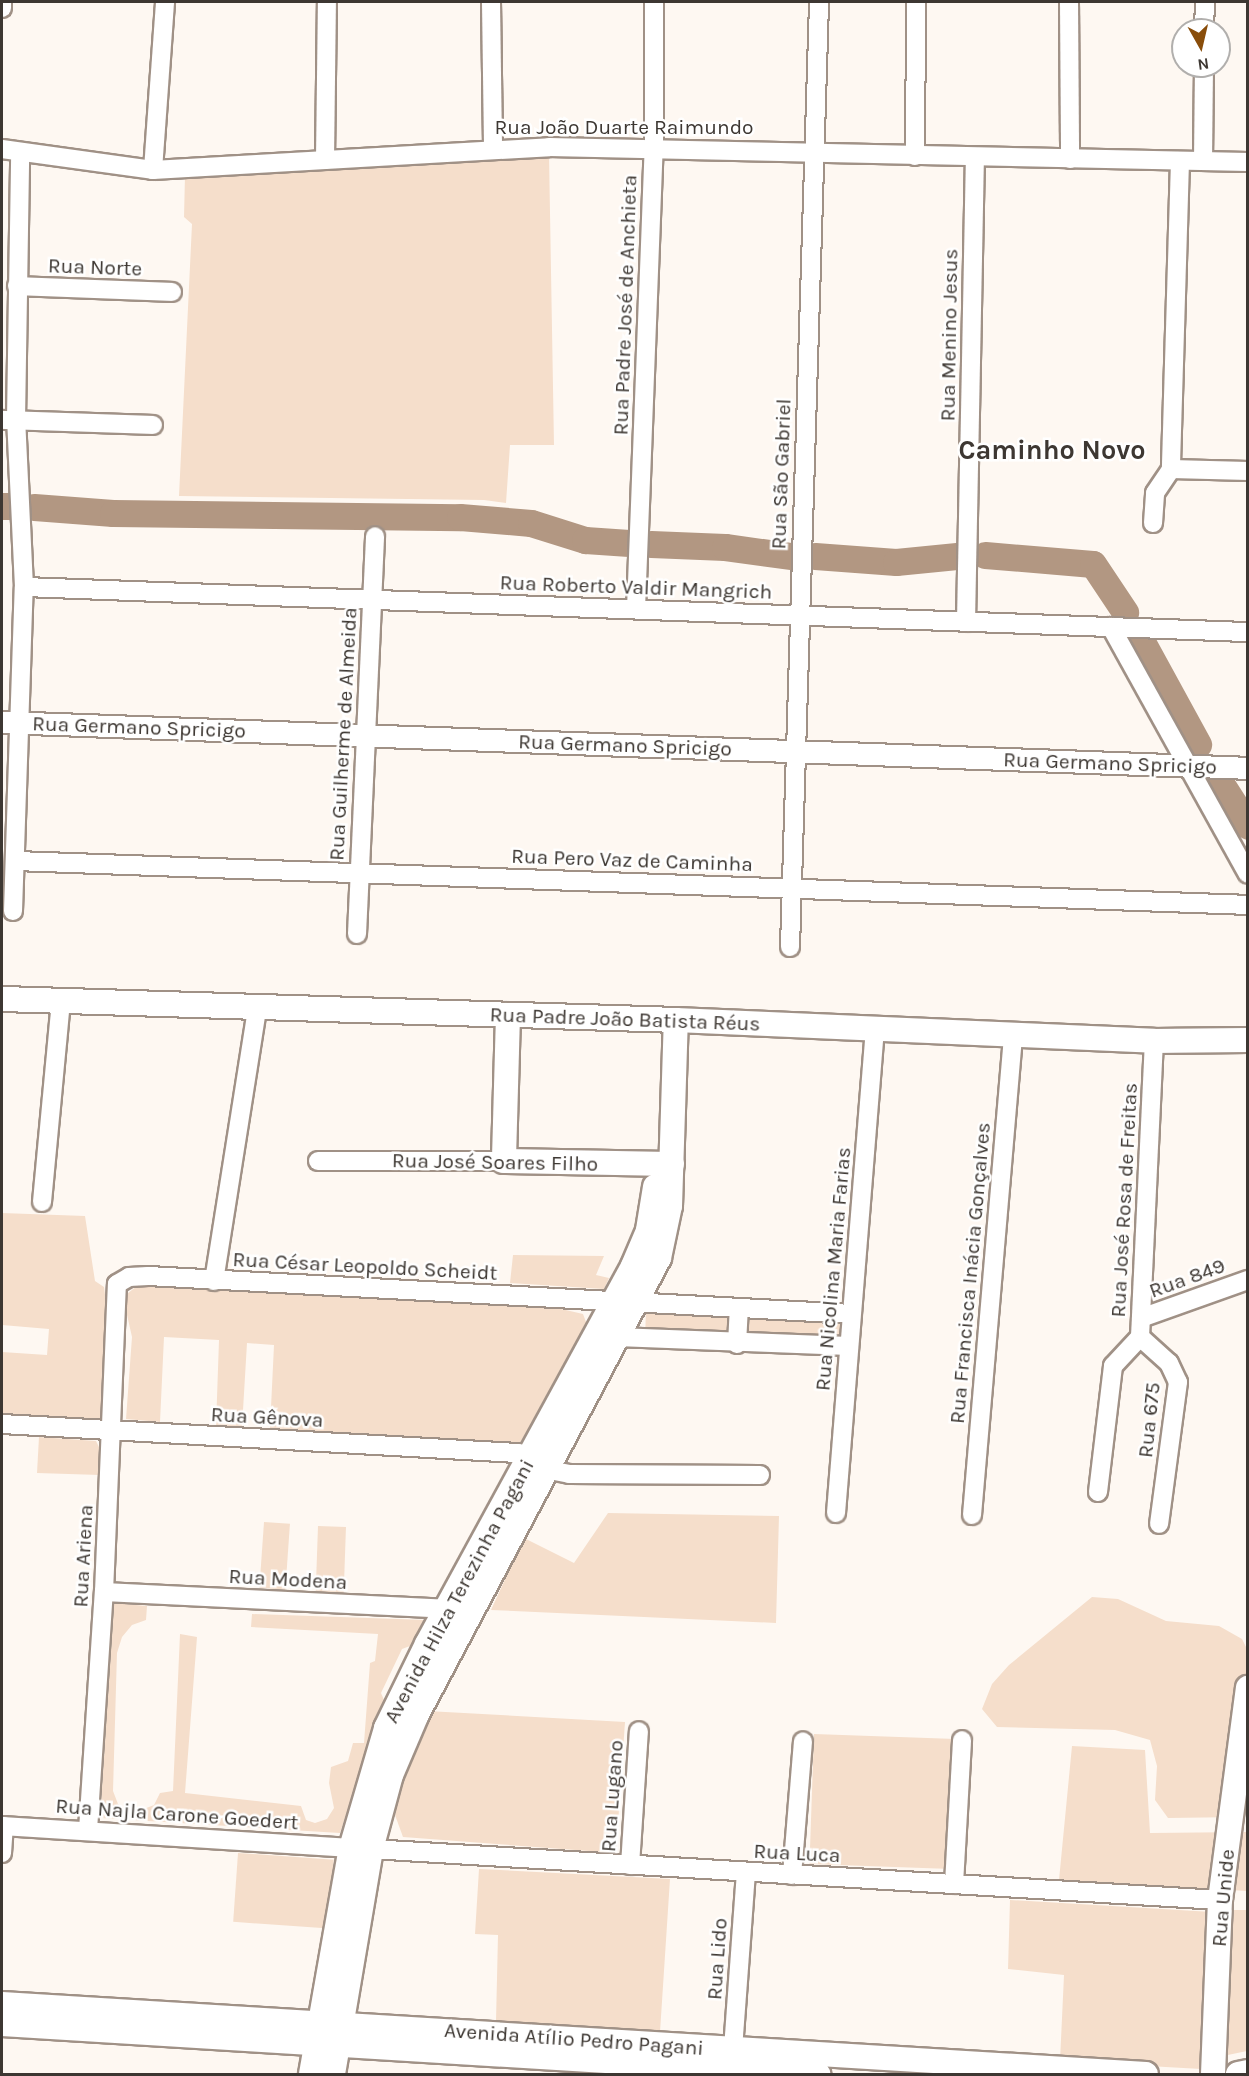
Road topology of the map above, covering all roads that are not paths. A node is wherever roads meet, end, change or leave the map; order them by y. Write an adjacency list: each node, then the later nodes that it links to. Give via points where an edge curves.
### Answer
1 (2, 2): 10 (street)
2 (165, 2): 24 (street)
3 (327, 2): 20 (street)
4 (491, 2): 14 (street)
5 (654, 2): 13 (street, Rua Padre José de Anchieta)
6 (819, 2): 16 (street, Rua São Gabriel)
7 (916, 2): 17 (street)
8 (1069, 2): 19 (street)
9 (1205, 2): 11 (street)
10 (2, 8)
11 (1204, 18)
12 (1204, 78): 22 (street)
13 (654, 147): 14 (street, Rua João Duarte Raimundo); 16 (street, Rua João Duarte Raimundo); 35 (street, Rua Padre José de Anchieta)
14 (493, 148): 20 (street, Rua João Duarte Raimundo)
15 (10, 150): 24 (street, Rua João Duarte Raimundo); 25 (street)
16 (813, 153): 17 (street, Rua João Duarte Raimundo); 36 (street, Rua São Gabriel)
17 (915, 156): 18 (street, Rua João Duarte Raimundo)
18 (975, 157): 19 (street, Rua João Duarte Raimundo); 37 (street, Rua Menino Jesus)
19 (1070, 159): 21 (street, Rua João Duarte Raimundo)
20 (325, 160): 24 (street, Rua João Duarte Raimundo)
21 (1180, 161): 22 (street, Rua João Duarte Raimundo); 29 (street)
22 (1203, 161): 23 (street, Rua João Duarte Raimundo)
23 (1248, 162)
24 (153, 170)
25 (17, 286): 26 (street, Rua Norte); 27 (street)
26 (172, 292)
27 (9, 420): 28 (street); 33 (street)
28 (153, 425)
29 (1171, 469): 30 (street); 31 (street, via 1155,493)
30 (1248, 471)
31 (1153, 523)
32 (375, 536): 34 (street, Rua Guilherme de Almeida)
33 (24, 587): 34 (street, Rua Roberto Valdir Mangrich); 40 (street)
34 (372, 600): 35 (street, Rua Roberto Valdir Mangrich); 41 (street, Rua Guilherme de Almeida)
35 (636, 609): 36 (street, Rua Roberto Valdir Mangrich)
36 (799, 615): 37 (street, Rua Roberto Valdir Mangrich); 42 (street, Rua São Gabriel)
37 (966, 622): 38 (street, Rua Roberto Valdir Mangrich)
38 (1111, 627): 39 (street, Rua Roberto Valdir Mangrich); 43 (street)
39 (1248, 632)
40 (10, 723): 41 (street, Rua Germano Spricigo); 45 (street)
41 (366, 736): 42 (street, Rua Germano Spricigo); 46 (street, Rua Guilherme de Almeida)
42 (796, 752): 43 (street, Rua Germano Spricigo); 48 (street, Rua São Gabriel)
43 (1188, 766): 44 (street, Rua Germano Spricigo); 47 (street)
44 (1248, 768)
45 (15, 861): 46 (street, Rua Pero Vaz de Caminha); 50 (street)
46 (360, 873): 48 (street, Rua Pero Vaz de Caminha); 51 (street, Rua Guilherme de Almeida)
47 (1248, 874)
48 (792, 888): 49 (street, Rua Pero Vaz de Caminha); 52 (street, Rua São Gabriel)
49 (1248, 904)
50 (13, 911)
51 (357, 934)
52 (790, 947)
53 (2, 999): 54 (main road, Rua Padre João Batista Réus)
54 (61, 1002): 55 (main road, Rua Padre João Batista Réus); 65 (street)
55 (257, 1008): 56 (main road, Rua Padre João Batista Réus); 67 (street)
56 (508, 1015): 57 (main road, Rua Padre João Batista Réus); 63 (main road)
57 (676, 1020): 58 (main road, Rua Padre João Batista Réus); 64 (main road, Avenida Hilza Terezinha Pagani)
58 (875, 1029): 59 (main road, Rua Padre João Batista Réus); 71 (street, Rua Nicolina Maria Farias)
59 (1013, 1036): 61 (main road, Rua Padre João Batista Réus); 82 (street, Rua Francisca Inácia Gonçalves)
60 (1248, 1040): 61 (main road, Rua Padre João Batista Réus)
61 (1154, 1041): 72 (street, Rua José Rosa de Freitas)
62 (318, 1161): 63 (street, Rua José Soares Filho)
63 (504, 1161): 64 (main road, Rua José Soares Filho)
64 (664, 1164): 69 (main road, Avenida Hilza Terezinha Pagani, via 664,1241)
65 (42, 1202)
66 (1248, 1280): 72 (street, Rua 849)
67 (214, 1281): 68 (street, Rua César Leopoldo Scheidt, via 148,1276 129,1277); 69 (street, Rua César Leopoldo Scheidt)
68 (117, 1284): 77 (street, Rua Ariena, via 113,1295 116,1342)
69 (623, 1303): 70 (street, Rua César Leopoldo Scheidt); 73 (main road, Avenida Hilza Terezinha Pagani); 78 (main road, Avenida Hilza Terezinha Pagani)
70 (739, 1308): 71 (street, Rua César Leopoldo Scheidt); 74 (street)
71 (851, 1314): 75 (street, Rua Nicolina Maria Farias)
72 (1140, 1328): 80 (street, Rua José Rosa de Freitas, via 1113,1366); 83 (street, Rua 675, via 1169,1363 1178,1382)
73 (617, 1337): 74 (street); 78 (main road, Avenida Hilza Terezinha Pagani)
74 (738, 1344): 75 (street)
75 (849, 1346): 81 (street, Rua Nicolina Maria Farias)
76 (2, 1424): 77 (street, Rua Gênova)
77 (112, 1431): 78 (street, Rua Gênova, via 518,1453); 84 (street, Rua Ariena)
78 (537, 1463): 79 (street, Rua Gênova, via 569,1474); 85 (main road, Avenida Hilza Terezinha Pagani)
79 (760, 1475)
80 (1098, 1492)
81 (836, 1512)
82 (972, 1515)
83 (1159, 1524)
84 (104, 1592): 85 (street, Rua Modena); 93 (street, Rua Ariena)
85 (457, 1614): 86 (main road, Avenida Hilza Terezinha Pagani); 87 (main road, Avenida Hilza Terezinha Pagani)
86 (427, 1644): 87 (main road); 94 (main road, Avenida Hilza Terezinha Pagani, via 386,1728)
87 (449, 1653): 94 (main road, Avenida Hilza Terezinha Pagani)
88 (1248, 1688): 100 (main road, Rua Unide)
89 (639, 1731): 96 (street, Rua Lugano)
90 (962, 1740): 99 (street)
91 (803, 1741): 98 (street)
92 (3, 1826): 93 (street, Rua Najla Carone Goedert); 95 (street)
93 (87, 1830): 94 (street, Rua Najla Carone Goedert)
94 (361, 1848): 96 (street, Rua Luca); 103 (main road, Avenida Hilza Terezinha Pagani)
95 (2, 1853)
96 (630, 1865): 97 (street, Rua Luca)
97 (747, 1872): 98 (street, Rua Luca); 104 (street, Rua Lido)
98 (792, 1875): 99 (street, Rua Luca)
99 (954, 1884): 100 (street, Rua Luca)
100 (1220, 1899): 111 (main road, Rua Unide)
101 (2, 2004): 103 (main road, Avenida Atílio Pedro Pagani)
102 (2, 2024): 103 (main road, Avenida Atílio Pedro Pagani)
103 (329, 2034): 104 (main road, Avenida Atílio Pedro Pagani); 107 (main road, Avenida Hilza Terezinha Pagani); 108 (main road, Avenida Hilza Terezinha Pagani)
104 (733, 2064): 106 (main road, Avenida Atílio Pedro Pagani); 109 (main road, Avenida Atílio Pedro Pagani)
105 (1248, 2072): 112 (main road)
106 (1084, 2073): 110 (main road, Avenida Atílio Pedro Pagani)
107 (311, 2074)
108 (333, 2074)
109 (818, 2074)
110 (1146, 2074)
111 (1213, 2074)
112 (1238, 2074)

